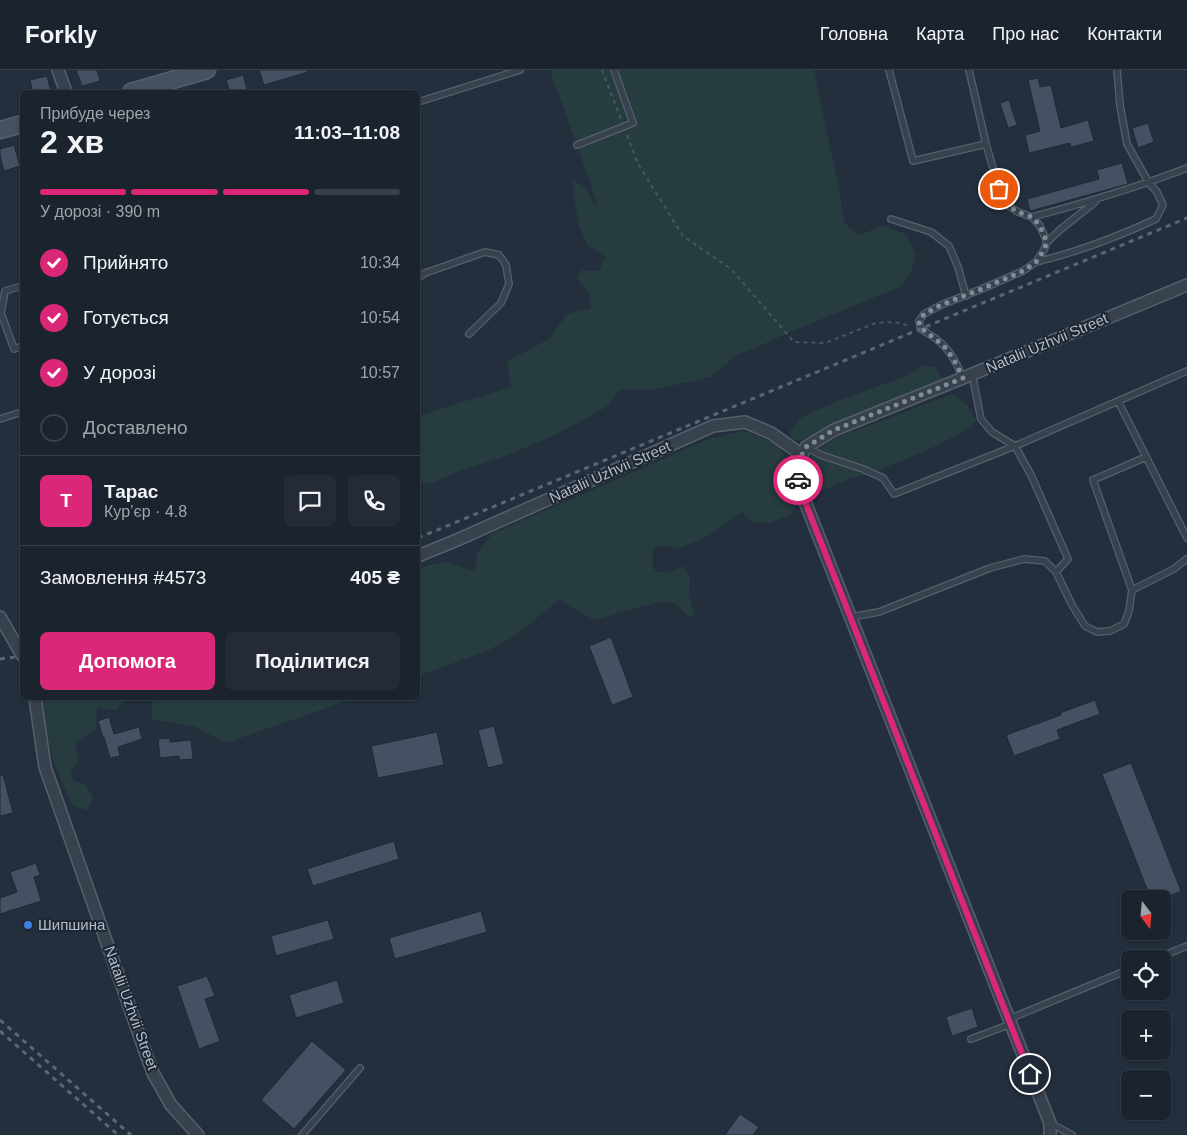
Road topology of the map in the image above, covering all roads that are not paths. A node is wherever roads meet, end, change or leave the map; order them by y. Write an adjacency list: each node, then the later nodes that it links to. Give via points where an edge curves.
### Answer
1 (58, 70): 9 (street)
2 (207, 70): 8 (street)
3 (520, 70): 11 (lane)
4 (614, 70): 15 (lane, via 633,123)
5 (889, 70): 14 (lane, via 913,161)
6 (969, 70): 14 (lane)
7 (1117, 70): 17 (lane, via 1127,144)
8 (177, 74): 10 (street)
9 (65, 90)
10 (136, 90)
11 (420, 101)
12 (20, 125): 13 (street)
13 (0, 130)
14 (986, 144): 19 (lane, via 1007,205)
15 (577, 145)
16 (1187, 168): 17 (lane)
17 (1149, 183): 18 (lane); 22 (lane, via 1162,205 1156,219 1116,237)
18 (1098, 199): 19 (lane); 21 (lane)
19 (1032, 217): 21 (lane)
20 (891, 219): 26 (lane, via 931,232 949,246)
21 (1047, 242): 22 (lane)
22 (1036, 262): 26 (lane)
23 (420, 277): 27 (lane, via 485,252 499,255 506,265 509,284 501,303)
24 (1187, 285): 30 (street, Natalii Uzhvii Street)
25 (20, 287): 28 (lane, via 5,291 0,313 14,349)
26 (966, 296): 30 (lane, via 924,314 919,322 921,328 944,346)
27 (470, 334)
28 (20, 347)
29 (1187, 371): 31 (lane)
30 (968, 376): 34 (lane, via 981,419 992,432); 35 (street, Natalii Uzhvii Street, via 834,430)
31 (1118, 401): 34 (lane); 36 (lane)
32 (20, 413): 33 (lane)
33 (0, 419)
34 (1015, 446): 35 (lane, via 894,494 883,478); 40 (lane, via 1068,560)
35 (804, 451): 38 (street, Natalii Uzhvii Street, via 745,422 713,426); 43 (street, via 797,464 798,484)
36 (1146, 456): 37 (lane); 41 (lane, via 1093,480)
37 (1187, 538)
38 (420, 555)
39 (1187, 559): 41 (lane)
40 (1056, 572): 41 (lane, via 1085,626 1097,632 1110,631 1124,624); 43 (lane, via 1045,561 1024,558 879,612)
41 (1132, 590)
42 (0, 617): 44 (street)
43 (851, 617): 49 (street)
44 (20, 652)
45 (35, 700): 53 (street, Natalii Uzhvii Street, via 45,767 153,1073 171,1106)
46 (1187, 946): 47 (lane)
47 (1171, 952)
48 (1121, 973): 49 (lane)
49 (1010, 1021): 50 (lane); 52 (street)
50 (971, 1039)
51 (360, 1068): 54 (lane)
52 (1050, 1129): 55 (lane)
53 (198, 1135)
54 (302, 1135)
55 (1072, 1135)

